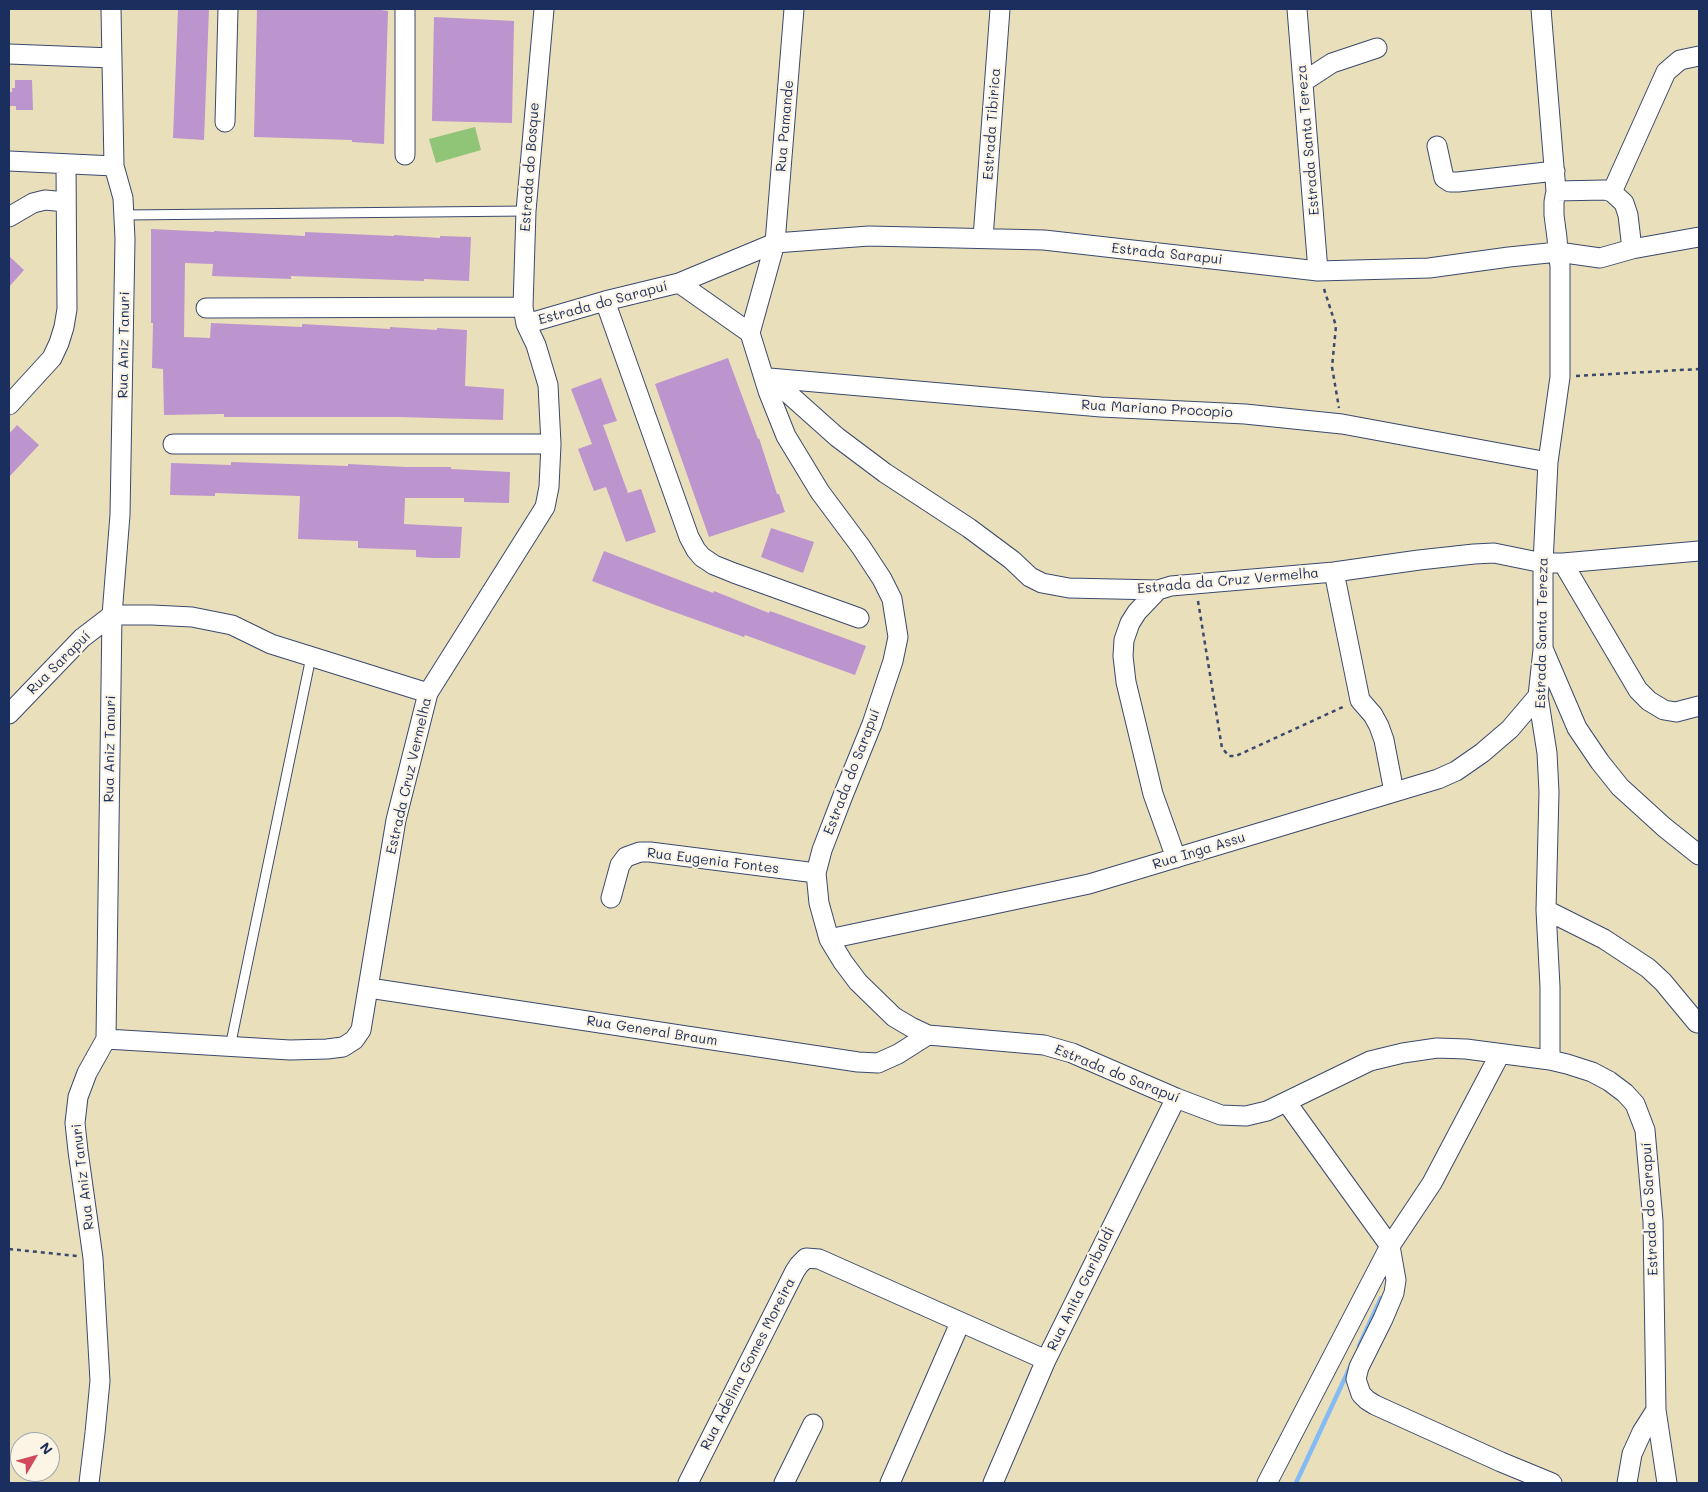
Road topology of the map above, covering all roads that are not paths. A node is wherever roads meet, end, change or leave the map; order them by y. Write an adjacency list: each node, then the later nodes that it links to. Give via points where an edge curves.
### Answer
1 (111, 9): 12 (street, Rua Aniz Tanuri)
2 (228, 9): 14 (street)
3 (405, 9): 16 (street)
4 (544, 9): 24 (street, Estrada do Bosque)
5 (794, 9): 29 (street, Rua Pamande)
6 (1000, 9): 28 (street, Estrada Tibirica)
7 (1297, 9): 13 (street, Estrada Santa Tereza)
8 (1542, 9): 20 (street)
9 (1377, 48): 13 (street, via 1332,62)
10 (9, 54): 12 (street)
11 (1699, 56): 22 (street, via 1680,60 1666,72)
12 (112, 58): 19 (street, Rua Aniz Tanuri)
13 (1303, 82): 32 (street, Estrada Santa Tereza)
14 (225, 122)
15 (1437, 146): 20 (street, via 1444,178 1450,182)
16 (405, 155)
17 (9, 161): 18 (street)
18 (66, 164): 19 (street); 23 (street)
19 (114, 166): 25 (street, Rua Aniz Tanuri)
20 (1556, 171): 21 (street)
21 (1556, 191): 22 (street); 31 (street, Estrada Santa Tereza, via 1554,215)
22 (1612, 192): 30 (street, via 1624,203)
23 (66, 202): 26 (street, via 45,200 33,203); 39 (street, via 67,309 60,343 52,358)
24 (526, 211): 25 (lane); 36 (street, Estrada do Bosque)
25 (125, 215): 48 (street, Rua Aniz Tanuri, via 120,515)
26 (9, 217)
27 (1699, 237): 30 (street)
28 (983, 238): 29 (street, Estrada Sarapui, via 869,236); 32 (street, Estrada Sarapui, via 1044,240)
29 (775, 243): 33 (street, Estrada do Sarapuí); 37 (street)
30 (1632, 249): 31 (street, Estrada Sarapui, via 1600,258)
31 (1559, 259): 32 (street, Estrada Sarapui, via 1509,257 1429,268); 42 (street, Estrada Santa Tereza, via 1560,377)
32 (1318, 270)
33 (679, 283): 34 (street, Estrada do Sarapuí); 37 (street, Estrada do Sarapuí)
34 (605, 301): 36 (street, Estrada do Sarapuí); 49 (street, via 696,550 714,565)
35 (206, 308): 36 (street, Estrada do Sarapuí)
36 (524, 316): 41 (street, Estrada Cruz Vermelha, via 548,385)
37 (750, 333): 38 (street, Estrada do Sarapuí)
38 (768, 378): 42 (street, Rua Mariano Procopio, via 1342,424); 47 (street, Estrada da Cruz Vermelha, via 845,443 969,528 1030,577 1042,583 1069,588); 59 (street, Estrada do Sarapuí, via 773,405 786,436 820,492 882,579 892,599 898,637 872,724)
39 (9, 405)
40 (173, 444): 41 (street)
41 (551, 444): 52 (street, Estrada Cruz Vermelha, via 550,487 545,507)
42 (1548, 462): 44 (street, Estrada Santa Tereza)
43 (1699, 551): 45 (street)
44 (1543, 563): 45 (street); 46 (street, Estrada da Cruz Vermelha, via 1494,553); 50 (street, Estrada Santa Tereza)
45 (1563, 563): 54 (street, via 1638,690 1664,710 1676,712)
46 (1334, 572): 47 (street, Estrada da Cruz Vermelha, via 1171,586); 56 (street, via 1360,700 1379,726)
47 (1158, 590): 58 (street, via 1130,623 1123,656 1126,682 1153,794)
48 (112, 615): 51 (street, via 192,617 232,625 271,644); 55 (street, Rua Sarapuí, via 82,638); 66 (street, Rua Aniz Tanuri)
49 (860, 618)
50 (1543, 650): 53 (street, Estrada Santa Tereza); 57 (street, via 1577,728 1600,762 1627,793)
51 (311, 657): 52 (street); 67 (lane)
52 (428, 693): 63 (street, Estrada Cruz Vermelha, via 396,820)
53 (1538, 696): 56 (street, Rua Inga Assu, via 1510,729 1456,771); 61 (street, Estrada Santa Tereza, via 1549,792)
54 (1698, 708)
55 (9, 714)
56 (1394, 792): 58 (street, Rua Inga Assu)
57 (1699, 855)
58 (1176, 858): 62 (street, Rua Inga Assu, via 1089,884)
59 (816, 873): 60 (street, Rua Eugenia Fontes, via 640,852 626,857 620,865); 62 (street, Estrada do Sarapuí)
60 (611, 898)
61 (1546, 910): 64 (street, via 1604,939 1648,968); 69 (street, Estrada Santa Tereza)
62 (829, 938): 65 (street, Estrada do Sarapuí, via 858,982 881,1006 894,1017)
63 (368, 988): 65 (street, Rua General Braum, via 858,1062 878,1063); 67 (street, Estrada Cruz Vermelha, via 361,1030 343,1047 290,1050)
64 (1697, 1023)
65 (928, 1035): 70 (street, Estrada do Sarapuí, via 1044,1045 1072,1053)
66 (106, 1038): 67 (street, Estrada Cruz Vermelha); 77 (street, Rua Aniz Tanuri, via 78,1097 75,1123 93,1258 100,1381)
67 (230, 1047)
68 (1500, 1054): 69 (street, Estrada do Sarapuí); 71 (street, Estrada do Sarapuí, via 1437,1048 1403,1052 1370,1061); 72 (street, via 1432,1183)
69 (1550, 1060): 75 (street, Estrada do Sarapuí, via 1592,1072 1626,1093 1635,1104 1645,1130 1653,1221)
70 (1176, 1098): 71 (street, Estrada do Sarapuí, via 1221,1115 1253,1114); 74 (street, Rua Anita Garibaldi)
71 (1287, 1103): 72 (street)
72 (1390, 1246): 82 (street); 83 (street, via 1396,1280 1394,1293 1359,1368 1356,1379 1361,1394 1375,1405)
73 (960, 1323): 74 (street); 78 (street, Rua Adelina Gomes Moreira, via 819,1259 806,1258 795,1270); 80 (street)
74 (1046, 1360): 81 (street, Rua Anita Garibaldi)
75 (1656, 1410): 84 (street, via 1632,1454); 85 (street, Estrada do Sarapuí)
76 (813, 1424): 79 (street)
77 (89, 1483)
78 (688, 1483)
79 (784, 1483)
80 (890, 1483)
81 (993, 1483)
82 (1267, 1483)
83 (1552, 1483)
84 (1627, 1483)
85 (1667, 1483)

